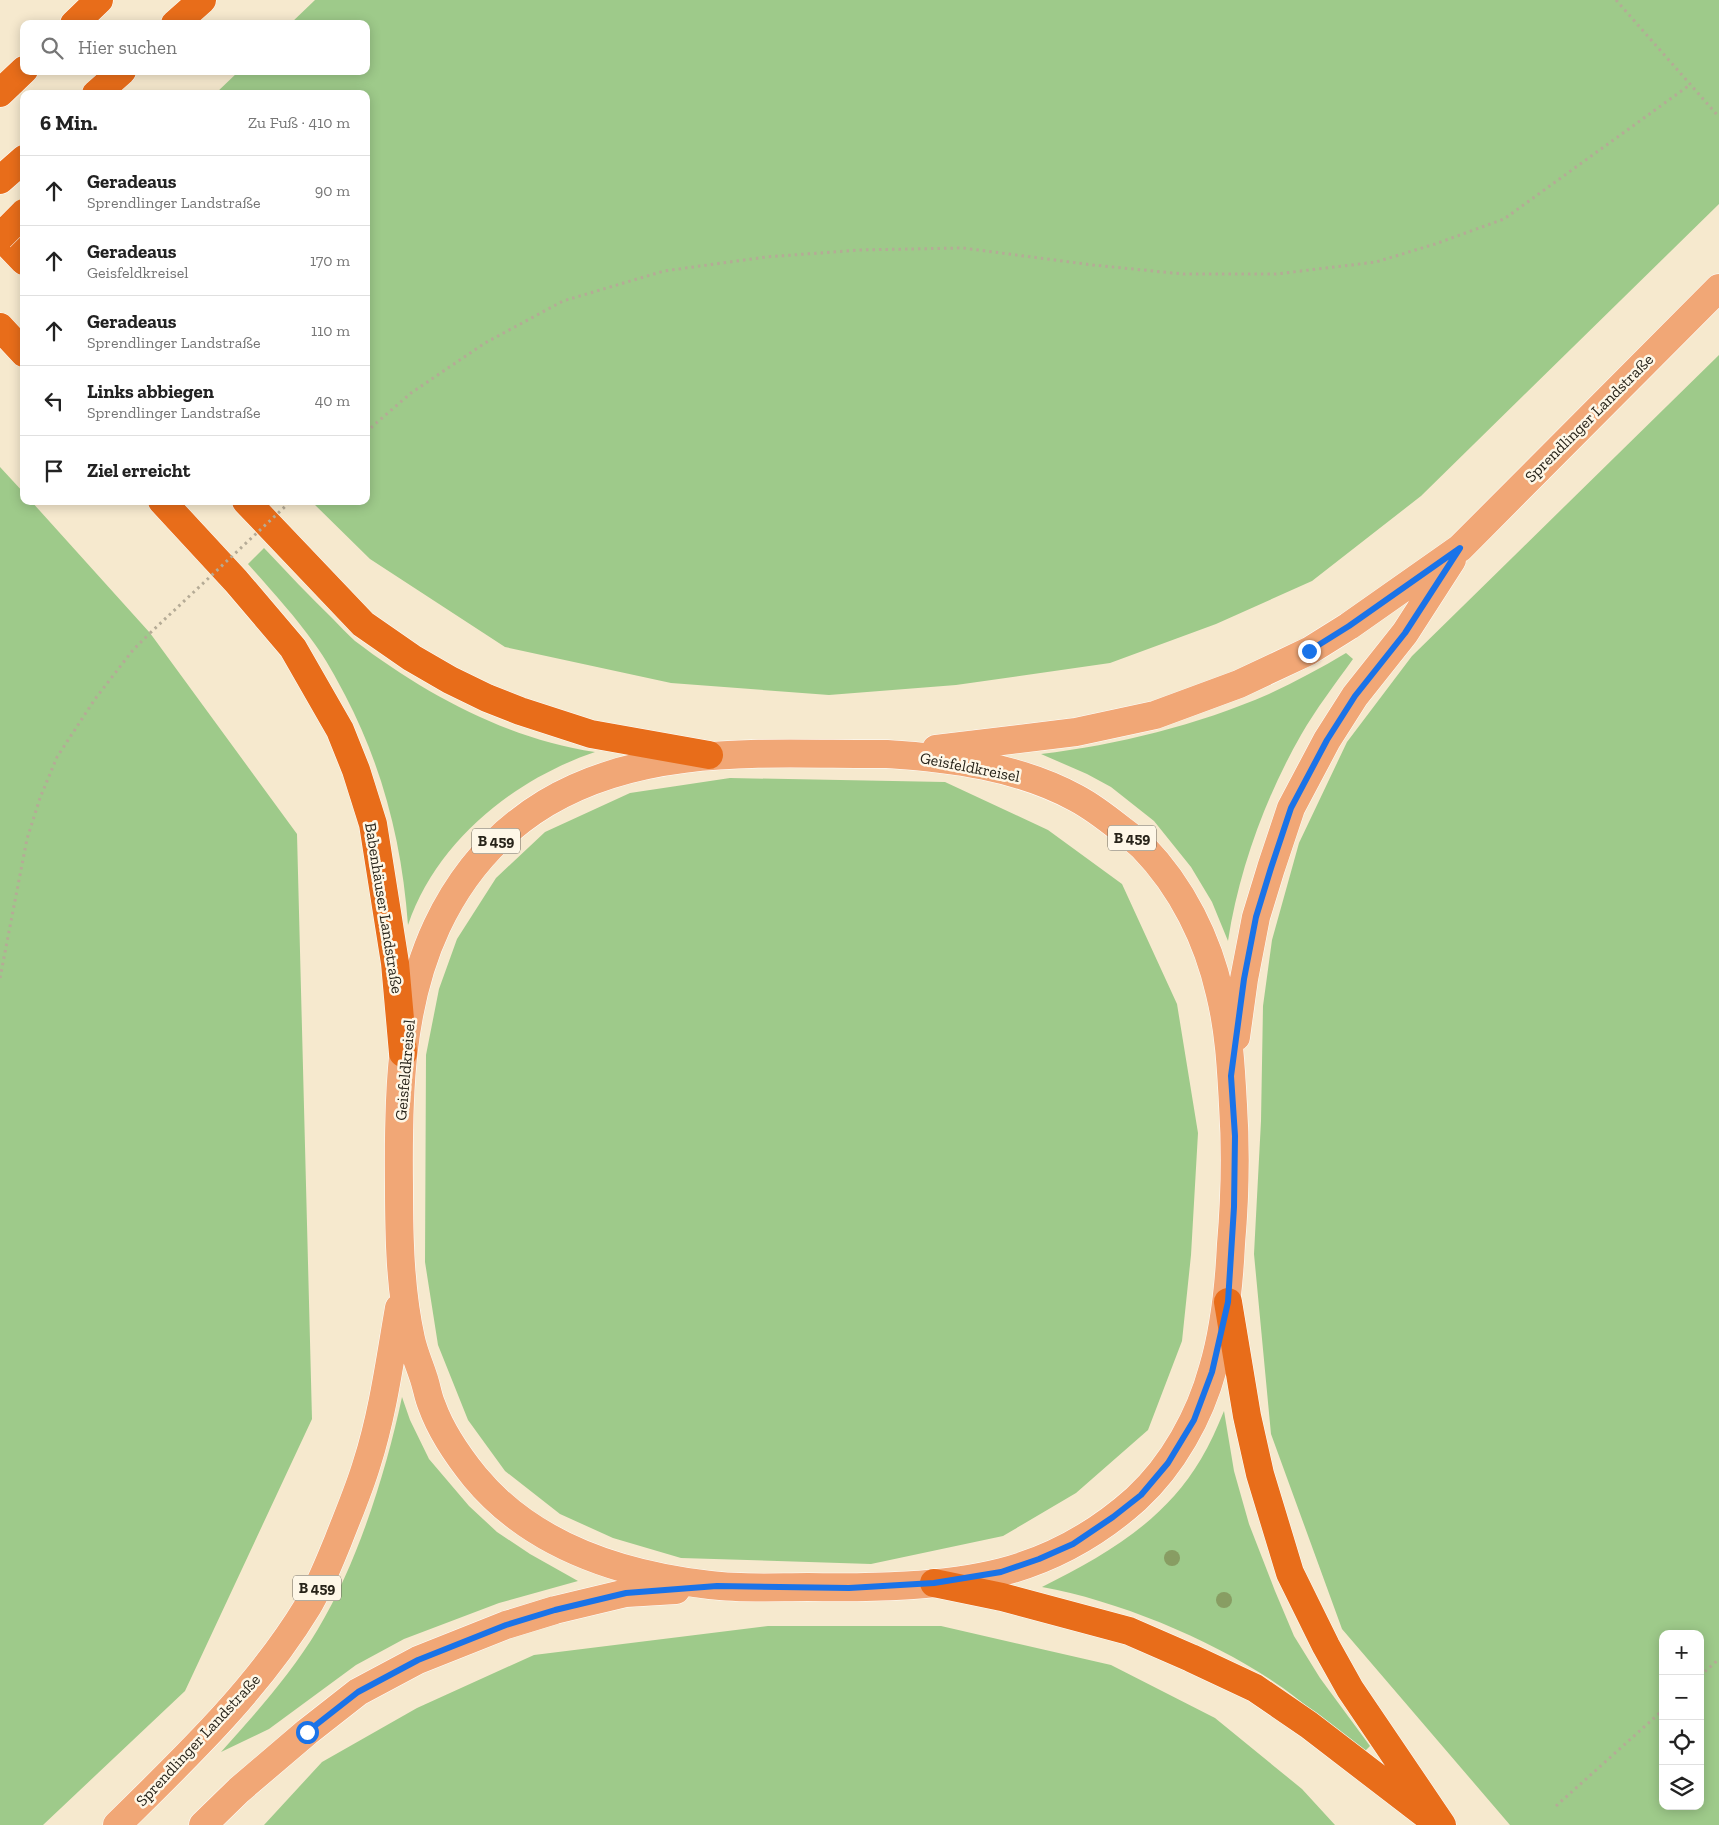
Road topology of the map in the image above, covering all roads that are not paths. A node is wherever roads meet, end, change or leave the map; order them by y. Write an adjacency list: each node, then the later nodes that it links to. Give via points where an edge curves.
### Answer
1 (99, 0): 3 (highway)
2 (202, 0): 4 (highway)
3 (78, 20)
4 (180, 20)
5 (20, 74): 8 (highway)
6 (117, 75): 7 (highway)
7 (101, 90)
8 (0, 93)
9 (20, 217): 10 (highway, bridge)
10 (0, 236): 11 (highway)
11 (20, 258)
12 (1719, 288): 17 (main road, Sprendlinger Landstraße)
13 (0, 327): 14 (highway)
14 (20, 349)
15 (166, 505): 20 (highway, Babenhäuser Landstraße, via 293,648 340,730 373,824 395,963)
16 (250, 505): 19 (highway, via 363,624 450,680 520,711 591,734)
17 (1460, 548): 18 (main road, Sprendlinger Landstraße, via 1309,651 1198,700 1155,714 1076,732); 21 (main road, Sprendlinger Landstraße, via 1405,633 1355,696 1291,808 1256,917)
18 (887, 754): 19 (main road, Geisfeldkreisel / B 459); 21 (main road, Geisfeldkreisel / B 459, via 926,757 1023,776 1097,810 1142,846 1170,879 1200,932 1220,990)
19 (709, 755): 20 (main road, Geisfeldkreisel / B 459, via 640,766 577,786 507,830 479,859 456,891 435,930 413,995)
20 (403, 1053): 22 (main road, Geisfeldkreisel / B 459, via 398,1140)
21 (1231, 1076): 23 (main road, Geisfeldkreisel / B 459, via 1235,1136)
22 (403, 1289): 25 (main road, Geisfeldkreisel / B 459, via 412,1344 432,1408 461,1457 499,1502 533,1528 577,1553 654,1576); 26 (main road, Sprendlinger Landstraße / B 459, via 368,1462 326,1570 308,1606 258,1679)
23 (1228, 1302): 24 (main road, Geisfeldkreisel / B 459, via 1212,1372 1194,1420 1168,1463 1141,1495 1073,1544 1039,1559 1001,1572); 28 (highway, via 1260,1474 1290,1573 1350,1689)
24 (934, 1583): 25 (main road, Geisfeldkreisel / B 459, via 849,1588); 28 (highway, via 1002,1597 1129,1631 1247,1685 1310,1725)
25 (717, 1586): 27 (main road, B 459, via 626,1593 555,1610 506,1625 418,1660 358,1692 239,1790)
26 (117, 1825)
27 (203, 1825)
28 (1441, 1825)

